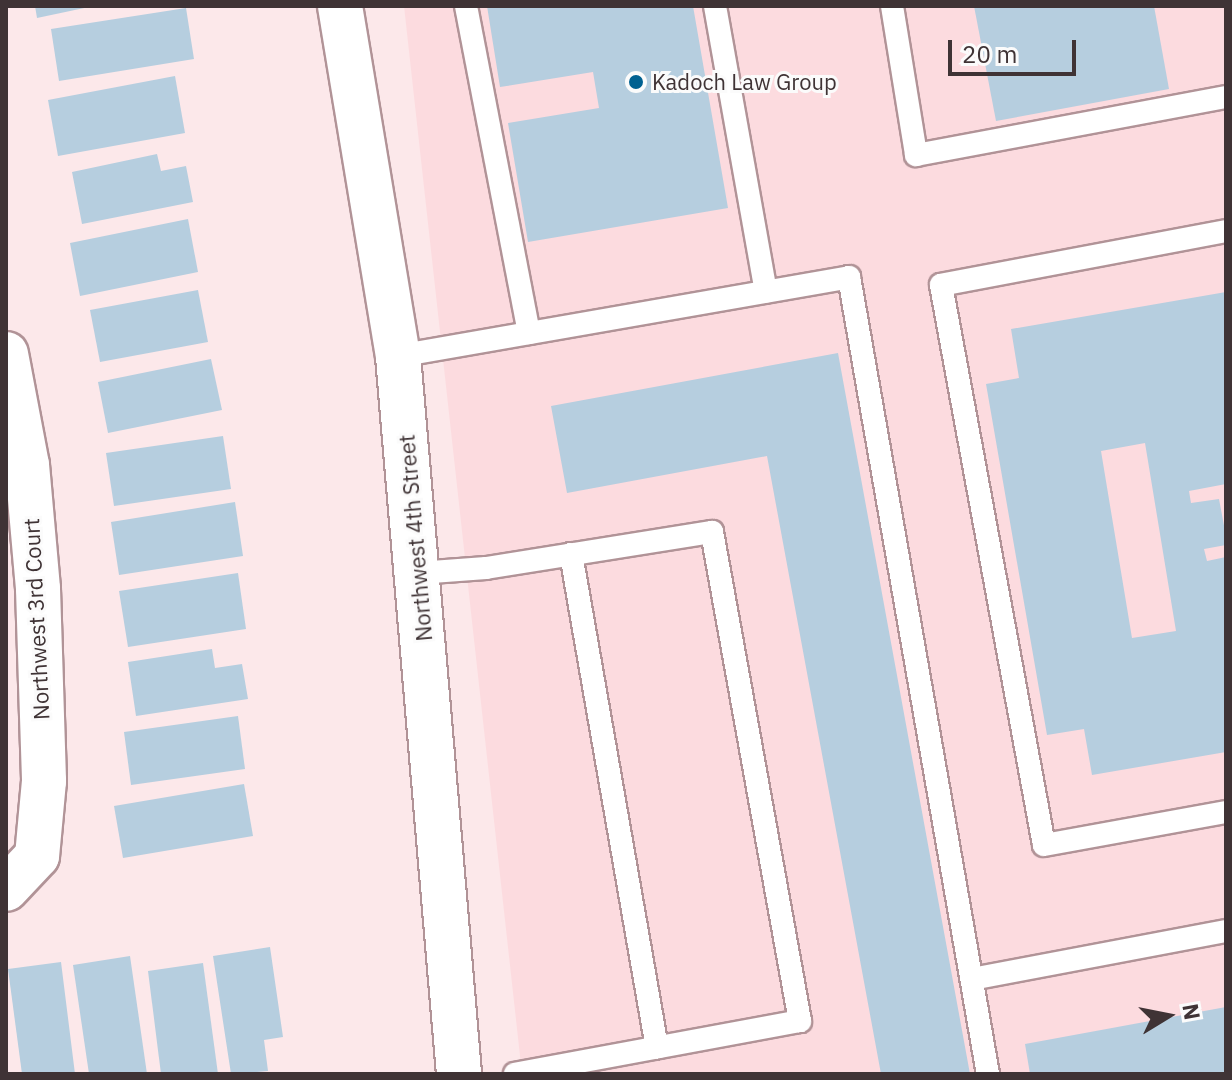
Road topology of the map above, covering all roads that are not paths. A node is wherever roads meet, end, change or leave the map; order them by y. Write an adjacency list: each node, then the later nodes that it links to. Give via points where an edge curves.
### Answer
1 (340, 6): 10 (street, Northwest 4th Street)
2 (466, 6): 8 (lane)
3 (715, 6): 7 (lane)
4 (892, 6): 5 (lane, via 916,155)
5 (1226, 97)
6 (1226, 231): 13 (lane, via 941,285 1044,845)
7 (766, 291): 8 (lane); 16 (lane, via 849,277)
8 (529, 333): 10 (lane)
9 (6, 354): 14 (street, Northwest 3rd Court, via 28,481 44,781 37,856)
10 (398, 356): 12 (street, Northwest 4th Street)
11 (571, 554): 12 (lane); 17 (lane); 17 (lane, via 712,532 800,1021)
12 (418, 573): 18 (street, Northwest 4th Street)
13 (1226, 812)
14 (13, 884)
15 (1226, 931): 16 (lane)
16 (972, 979): 20 (lane)
17 (657, 1048): 19 (lane)
18 (459, 1074)
19 (515, 1074)
20 (988, 1074)

